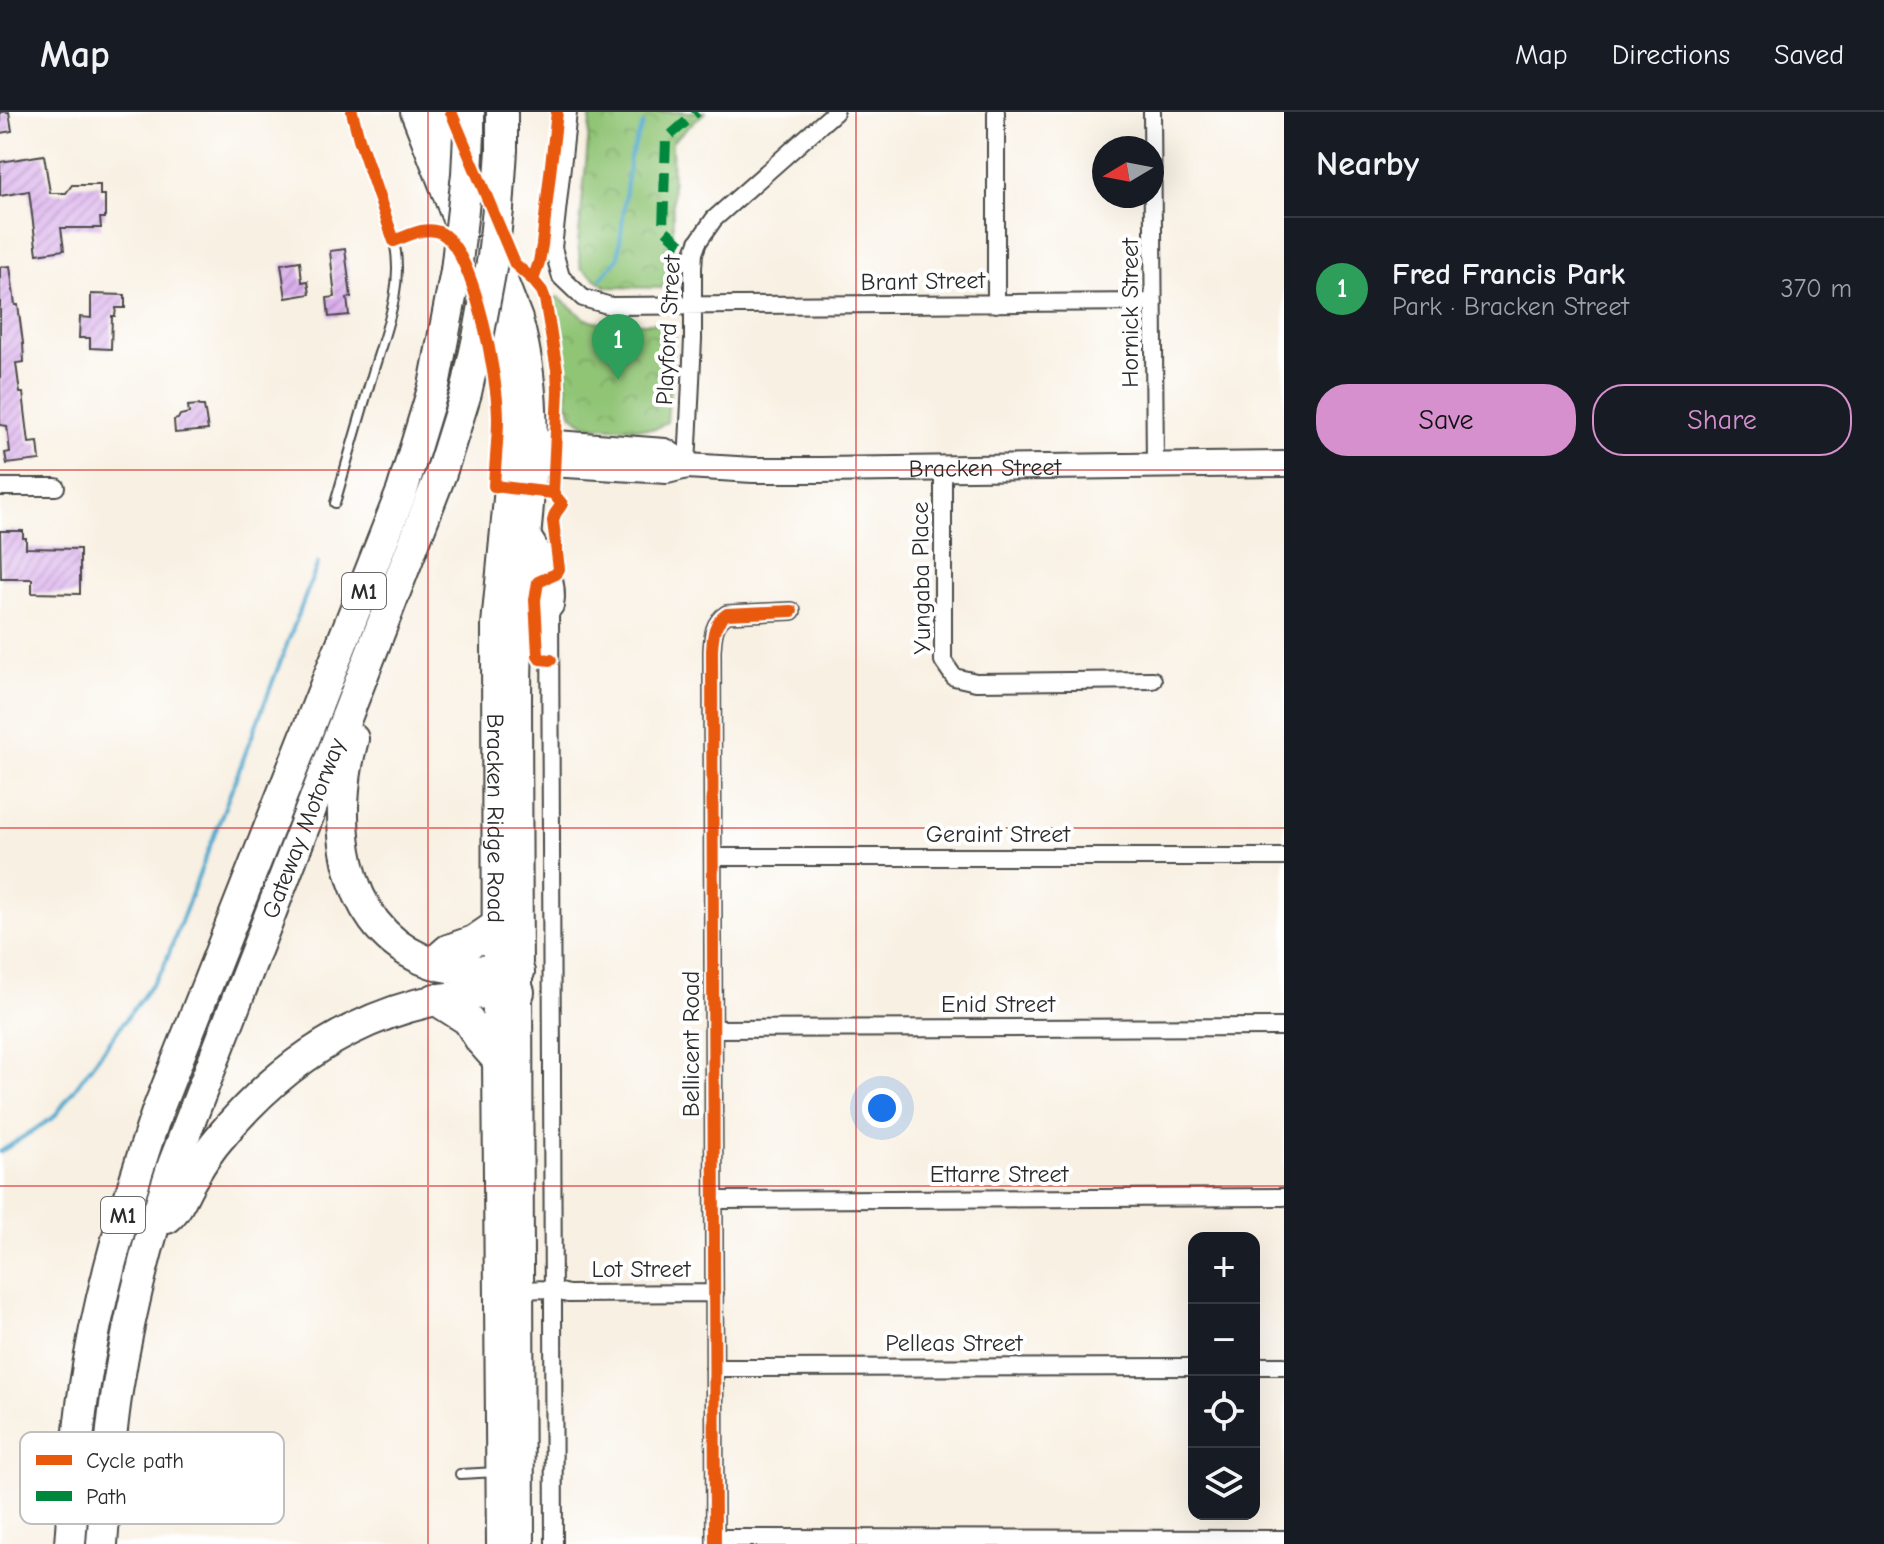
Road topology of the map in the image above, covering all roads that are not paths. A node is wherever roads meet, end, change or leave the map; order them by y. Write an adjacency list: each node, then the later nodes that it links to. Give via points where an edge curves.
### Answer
1 (352, 112): 20 (lane, via 394,241 398,280)
2 (414, 112): 13 (main road, Bracken Ridge Road, via 497,324)
3 (439, 112): 13 (main road, Bracken Ridge Road, via 519,319 534,407)
4 (502, 112): 25 (highway, Gateway Motorway / M1, bridge, via 493,257 466,393 441,473)
5 (568, 112): 12 (street, Brant Street, via 553,248 561,277 583,298 611,306)
6 (835, 112): 12 (street, Playford Street, via 704,230 694,253)
7 (996, 112): 11 (street)
8 (1152, 112): 10 (street, Hornick Street)
9 (469, 123): 45 (highway, Gateway Motorway / M1, bridge, via 456,271 434,386 402,491 126,1203 107,1274)
10 (1154, 302): 11 (street, Brant Street); 15 (street, Hornick Street)
11 (996, 304): 12 (street, Brant Street)
12 (693, 307): 16 (street, Playford Street)
13 (521, 452): 16 (street, Bracken Street, via 665,451); 21 (main road, Bracken Ridge Road); 28 (main road, Bracken Ridge Road, via 495,625)
14 (1284, 464): 15 (street, Bracken Street)
15 (1155, 465): 17 (street, Bracken Street)
16 (687, 466): 17 (street, Bracken Street)
17 (943, 469): 24 (street, Yungaba Place, via 943,661 954,677 976,682)
18 (0, 487): 19 (street)
19 (56, 487)
20 (335, 503)
21 (527, 536): 22 (main road, via 551,586); 30 (main road, Bracken Ridge Road)
22 (550, 605): 39 (street)
23 (792, 611): 26 (street, Bellicent Road, via 727,614 714,630)
24 (1153, 680)
25 (353, 698): 29 (highway, via 358,722 342,814 351,878 393,941); 37 (highway, Gateway Motorway / M1)
26 (713, 857): 27 (street, Geraint Street); 33 (street, Bellicent Road)
27 (1284, 857)
28 (496, 926): 29 (highway); 30 (main road, Bracken Ridge Road)
29 (433, 963): 30 (highway)
30 (507, 982): 31 (highway); 34 (main road, Bracken Ridge Road); 40 (main road, Bracken Ridge Road)
31 (435, 999): 34 (highway, via 468,1020); 37 (highway, via 357,1026 294,1064 238,1115 212,1146 174,1212)
32 (1284, 1027): 33 (street, Enid Street)
33 (713, 1029): 36 (street, Bellicent Road)
34 (496, 1058): 40 (main road, Bracken Ridge Road)
35 (1284, 1197): 36 (street, Ettarre Street)
36 (715, 1200): 38 (street, Bellicent Road)
37 (153, 1229): 46 (highway, Gateway Motorway / M1, via 125,1346)
38 (715, 1293): 39 (street, Lot Street); 44 (street, Bellicent Road)
39 (558, 1295): 40 (street, Lot Street, via 533,1290); 58 (street)
40 (513, 1307): 47 (main road, Bracken Ridge Road)
41 (1260, 1366): 42 (street)
42 (1284, 1366)
43 (1188, 1367): 44 (street, Pelleas Street)
44 (714, 1368): 52 (street, Bellicent Road)
45 (78, 1432)
46 (112, 1432)
47 (511, 1464): 48 (lane); 56 (main road, Bracken Ridge Road); 57 (main road, Bracken Ridge Road)
48 (460, 1474)
49 (71, 1524): 54 (highway, Gateway Motorway / M1, bridge)
50 (104, 1524): 55 (highway, Gateway Motorway / M1)
51 (1284, 1539): 53 (street)
52 (715, 1541): 53 (street)
53 (1152, 1542)
54 (70, 1544)
55 (102, 1544)
56 (500, 1544)
57 (521, 1544)
58 (554, 1544)

